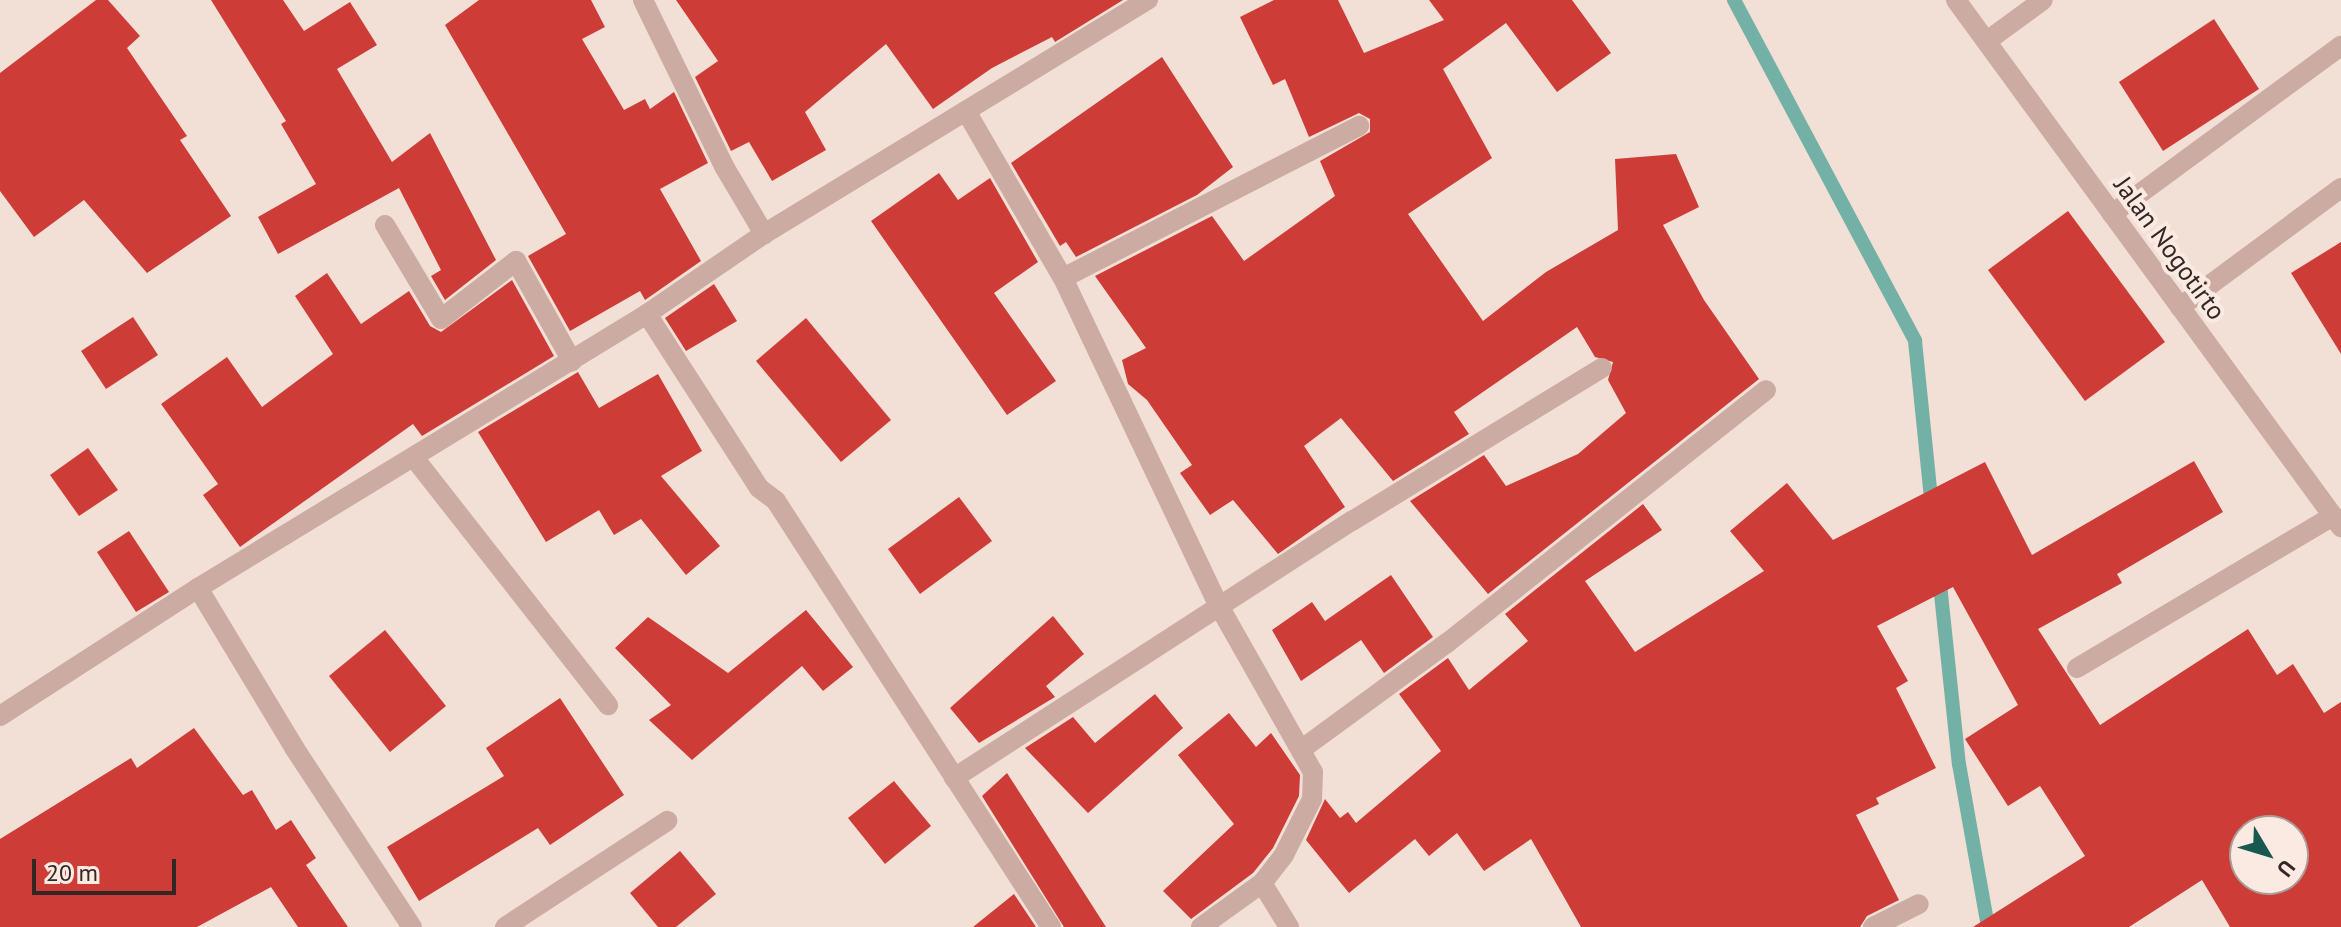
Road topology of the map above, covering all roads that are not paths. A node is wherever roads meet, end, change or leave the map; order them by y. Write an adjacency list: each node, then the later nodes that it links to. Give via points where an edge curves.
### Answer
1 (643, 0): 12 (street, via 725,168)
2 (1148, 0): 7 (street)
3 (1956, 0): 5 (street, Jalan Nogotirto)
4 (2043, 0): 5 (street)
5 (1987, 41): 10 (street, Jalan Nogotirto)
6 (2341, 46): 10 (street)
7 (966, 111): 12 (street); 13 (street)
8 (1359, 126): 13 (street)
9 (2341, 188): 14 (street)
10 (2112, 214): 14 (street, Jalan Nogotirto)
11 (385, 225): 16 (street, via 441,319 516,261)
12 (764, 234): 15 (street)
13 (1063, 278): 22 (street)
14 (2180, 307): 20 (street, Jalan Nogotirto)
15 (647, 314): 16 (street); 27 (street)
16 (572, 361): 19 (street)
17 (1602, 368): 22 (street)
18 (1766, 390): 26 (street, via 1447,643)
19 (415, 459): 21 (street); 24 (street)
20 (2337, 522): 23 (street)
21 (198, 588): 25 (street); 31 (street)
22 (1219, 606): 26 (street); 27 (street)
23 (2077, 668)
24 (608, 705)
25 (0, 716)
26 (1302, 749): 29 (street, via 1313,772 1312,799 1284,855)
27 (954, 778): 33 (street)
28 (667, 821): 32 (street)
29 (1262, 883): 34 (street); 35 (street)
30 (1919, 904): 36 (street)
31 (412, 927)
32 (505, 927)
33 (1051, 927)
34 (1201, 927)
35 (1289, 927)
36 (1873, 927)

